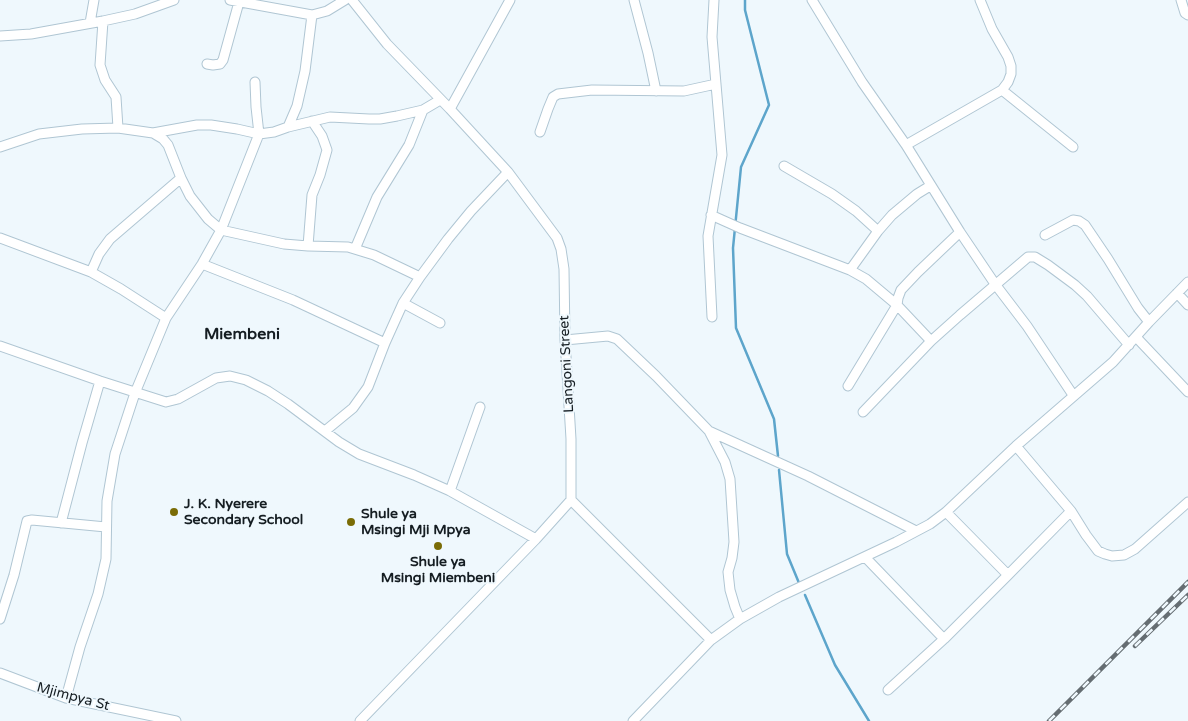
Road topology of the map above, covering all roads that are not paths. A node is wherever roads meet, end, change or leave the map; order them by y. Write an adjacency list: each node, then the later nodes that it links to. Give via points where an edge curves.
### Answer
1 (94, 0): 16 (street)
2 (174, 0): 15 (street)
3 (230, 0): 12 (street)
4 (346, 0): 13 (street)
5 (352, 0): 23 (street, Langoni Street, via 387,44)
6 (510, 0): 24 (street)
7 (634, 0): 22 (street)
8 (714, 0): 20 (street, via 712,37)
9 (812, 0): 32 (street, via 862,82)
10 (980, 0): 21 (street, via 1011,66 1011,74)
11 (1181, 0): 14 (street)
12 (239, 2): 13 (street); 18 (street, via 223,60 220,64)
13 (312, 15): 27 (street, via 305,71)
14 (1188, 15)
15 (103, 21): 16 (street); 28 (street, via 100,65 116,97)
16 (90, 23): 17 (street)
17 (0, 36)
18 (208, 64)
19 (255, 82): 31 (street)
20 (716, 84): 22 (street, via 684,91); 39 (street, via 722,156)
21 (1002, 90): 32 (street); 34 (street)
22 (656, 91): 29 (street, via 592,90 558,94 548,109)
23 (440, 100): 24 (street, Langoni Street); 25 (street)
24 (450, 109): 36 (street, Langoni Street)
25 (423, 110): 26 (street, via 380,119 330,117); 46 (street, via 409,145 377,197)
26 (312, 121): 27 (street); 45 (street, via 327,150 312,195)
27 (288, 127): 31 (street)
28 (118, 128): 30 (street); 33 (street, via 39,134)
29 (540, 132)
30 (154, 133): 31 (street, via 211,125); 37 (street, via 168,144)
31 (259, 134): 40 (street)
32 (906, 145): 38 (street)
33 (0, 146)
34 (1073, 147)
35 (784, 166): 41 (street, via 832,194)
36 (508, 172): 50 (street, via 471,211); 62 (street, Langoni Street, via 557,238 561,249)
37 (181, 178): 40 (street, via 190,196); 49 (street, via 110,239)
38 (930, 186): 41 (street, via 899,208); 42 (street)
39 (711, 215): 48 (street); 57 (street, via 708,236)
40 (221, 230): 45 (street); 47 (street)
41 (878, 231): 48 (street)
42 (960, 232): 52 (street); 55 (street, via 901,290)
43 (1046, 235): 59 (street, via 1073,220 1085,225)
44 (0, 238): 49 (street)
45 (308, 246): 46 (street)
46 (355, 249): 50 (street)
47 (202, 264): 58 (street); 64 (street, via 293,300)
48 (850, 270): 55 (street)
49 (91, 272): 58 (street)
50 (420, 277): 54 (street)
51 (1188, 282): 53 (street)
52 (995, 284): 63 (street); 65 (street, via 1028,257 1035,257 1087,296); 71 (street)
53 (1177, 293): 56 (street); 59 (street)
54 (403, 303): 60 (street); 64 (street)
55 (897, 305): 63 (street); 68 (street)
56 (1188, 305)
57 (712, 317)
58 (166, 318): 70 (street)
59 (1149, 322): 61 (street)
60 (440, 323)
61 (1136, 336): 65 (street); 69 (street)
62 (565, 340): 75 (street, via 608,336 617,339); 78 (street, Langoni Street)
63 (931, 341): 73 (street)
64 (385, 342): 74 (street, via 368,387 353,408)
65 (1129, 345): 71 (street)
66 (0, 346): 67 (street)
67 (100, 381): 70 (street); 82 (street)
68 (848, 386)
69 (1188, 392)
70 (135, 393): 74 (street, via 166,402 216,378 230,376 268,391); 83 (street, via 115,454)
71 (1073, 395): 76 (street)
72 (480, 407): 77 (street)
73 (863, 412)
74 (325, 431): 77 (street, via 359,454)
75 (710, 431): 84 (street); 89 (street, via 730,479 734,542 728,572 730,590)
76 (1016, 446): 80 (street); 81 (street)
77 (450, 491): 85 (street)
78 (571, 500): 85 (street); 91 (street)
79 (1188, 502): 80 (street, via 1135,549 1124,555 1112,556 1098,550)
80 (1071, 511): 87 (street)
81 (946, 512): 84 (street); 87 (street)
82 (62, 522): 83 (street); 88 (street, via 27,521)
83 (106, 527): 94 (street, via 106,559 98,594)
84 (916, 531): 86 (street)
85 (536, 539): 96 (street)
86 (865, 557): 89 (street); 90 (street)
87 (1008, 575): 90 (street)
88 (0, 619)
89 (740, 619): 91 (street)
90 (944, 639): 93 (street)
91 (710, 640): 97 (street)
92 (0, 673): 94 (street, Mjimpya St)
93 (888, 690)
94 (66, 698): 95 (street, Mjimpya St)
95 (176, 721)
96 (360, 721)
97 (633, 721)

